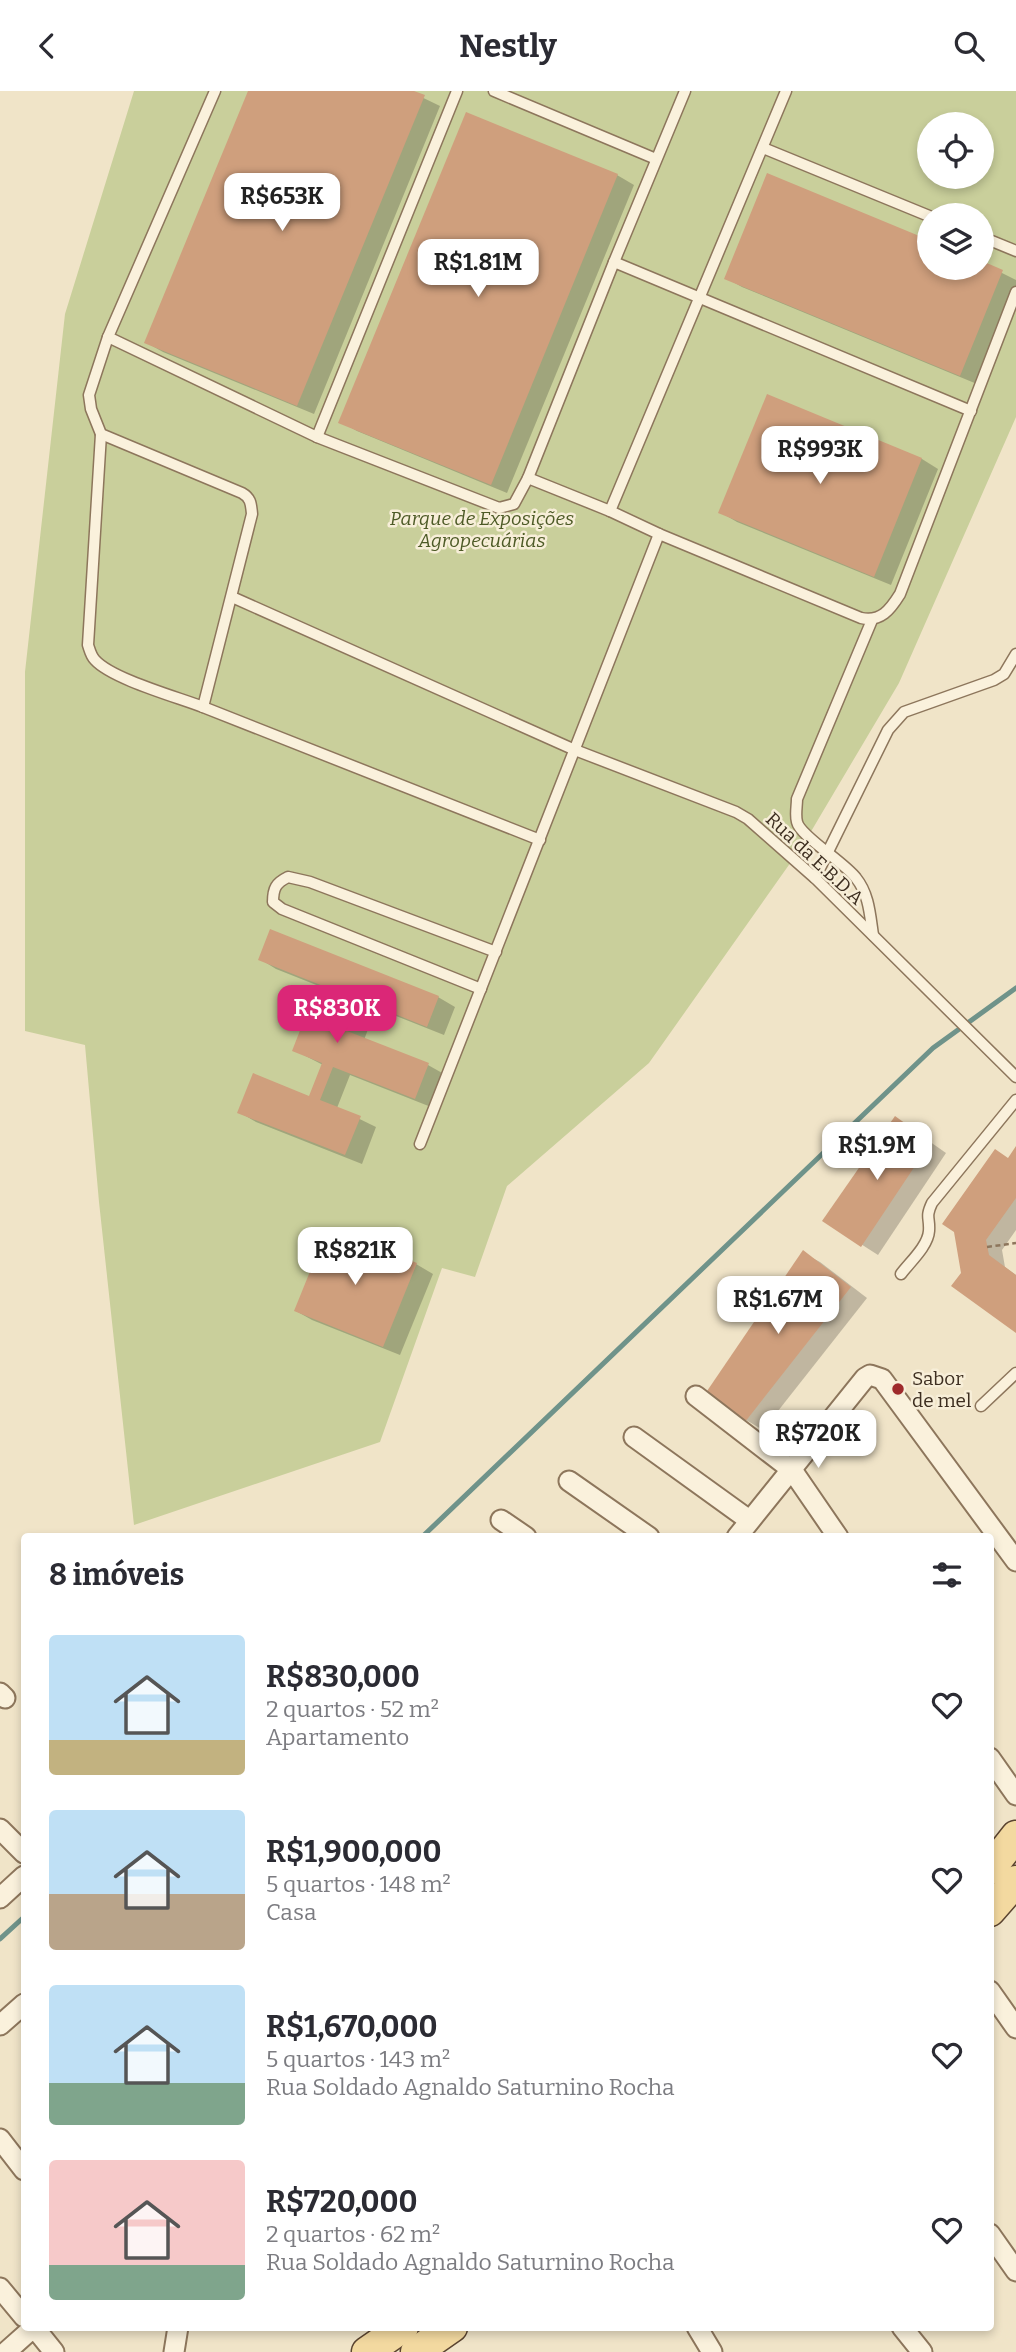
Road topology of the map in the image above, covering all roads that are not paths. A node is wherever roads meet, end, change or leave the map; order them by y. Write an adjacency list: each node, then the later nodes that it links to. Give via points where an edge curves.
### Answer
1 (215, 91): 14 (lane)
2 (457, 91): 17 (lane)
3 (494, 91): 7 (lane)
4 (685, 91): 7 (lane)
5 (786, 91): 6 (lane)
6 (763, 148): 8 (lane); 13 (lane)
7 (656, 159): 11 (lane)
8 (917, 210)
9 (994, 242): 10 (lane)
10 (1016, 251)
11 (614, 262): 13 (lane); 18 (lane)
12 (1016, 292): 15 (lane)
13 (698, 297): 15 (lane); 19 (lane)
14 (108, 337): 16 (lane, via 89,395); 17 (lane)
15 (971, 411): 22 (lane, via 900,594 884,615)
16 (101, 434): 21 (lane, via 249,497 252,514); 24 (lane, via 91,655 113,673)
17 (317, 437): 18 (lane, via 499,508 513,504)
18 (528, 478): 19 (lane)
19 (610, 511): 20 (lane)
20 (659, 534): 22 (lane); 25 (lane)
21 (232, 597): 24 (lane); 25 (lane, Rua da E.B.D.A)
22 (872, 621): 27 (lane, via 797,799 797,821 803,833)
23 (1016, 654): 27 (lane, via 1004,674 994,680 904,712 895,720)
24 (203, 707): 26 (lane)
25 (575, 750): 26 (lane); 28 (lane, Rua da E.B.D.A, via 736,812)
26 (540, 840): 30 (lane)
27 (829, 852): 28 (lane); 29 (lane, via 857,879 866,896)
28 (816, 878): 29 (lane, Rua da E.B.D.A)
29 (873, 936): 32 (lane, Rua da E.B.D.A)
30 (496, 952): 31 (lane); 31 (lane, via 310,882 288,877 278,882 273,892 273,902 282,909)
31 (481, 989): 34 (lane)
32 (1016, 1077)
33 (1016, 1100): 35 (lane, via 932,1203 926,1216 929,1231 925,1242)
34 (420, 1143)
35 (901, 1274)
36 (1016, 1373): 38 (lane)
37 (696, 1396): 40 (street)
38 (981, 1406)
39 (634, 1437): 43 (street)
40 (792, 1470): 43 (street); 47 (street); 48 (street, via 865,1378 874,1376 882,1380)
41 (569, 1482): 45 (street)
42 (501, 1520): 44 (street)
43 (749, 1520): 46 (street)
44 (520, 1533)
45 (643, 1533)
46 (740, 1533)
47 (835, 1533)
48 (1016, 1561)
49 (994, 1764): 50 (street)
50 (1016, 1795)
51 (0, 1829): 53 (street)
52 (1016, 1836): 54 (main road)
53 (21, 1850)
54 (994, 1864)
55 (21, 1879): 57 (street)
56 (1016, 1881): 58 (main road)
57 (0, 1898)
58 (994, 1906)
59 (994, 1997): 62 (street)
60 (21, 2007): 61 (street)
61 (0, 2025)
62 (1016, 2028)
63 (0, 2139): 64 (street)
64 (21, 2166)
65 (994, 2240): 66 (street)
66 (1016, 2271)
67 (0, 2288): 68 (street)
68 (21, 2313)
69 (30, 2331): 76 (street)
70 (37, 2331): 77 (street)
71 (177, 2331): 78 (street)
72 (397, 2331): 79 (main road)
73 (446, 2331): 80 (main road)
74 (699, 2331): 81 (street)
75 (905, 2331): 82 (street)
76 (6, 2352)
77 (54, 2352)
78 (174, 2352)
79 (367, 2352)
80 (416, 2352)
81 (712, 2352)
82 (922, 2352)

